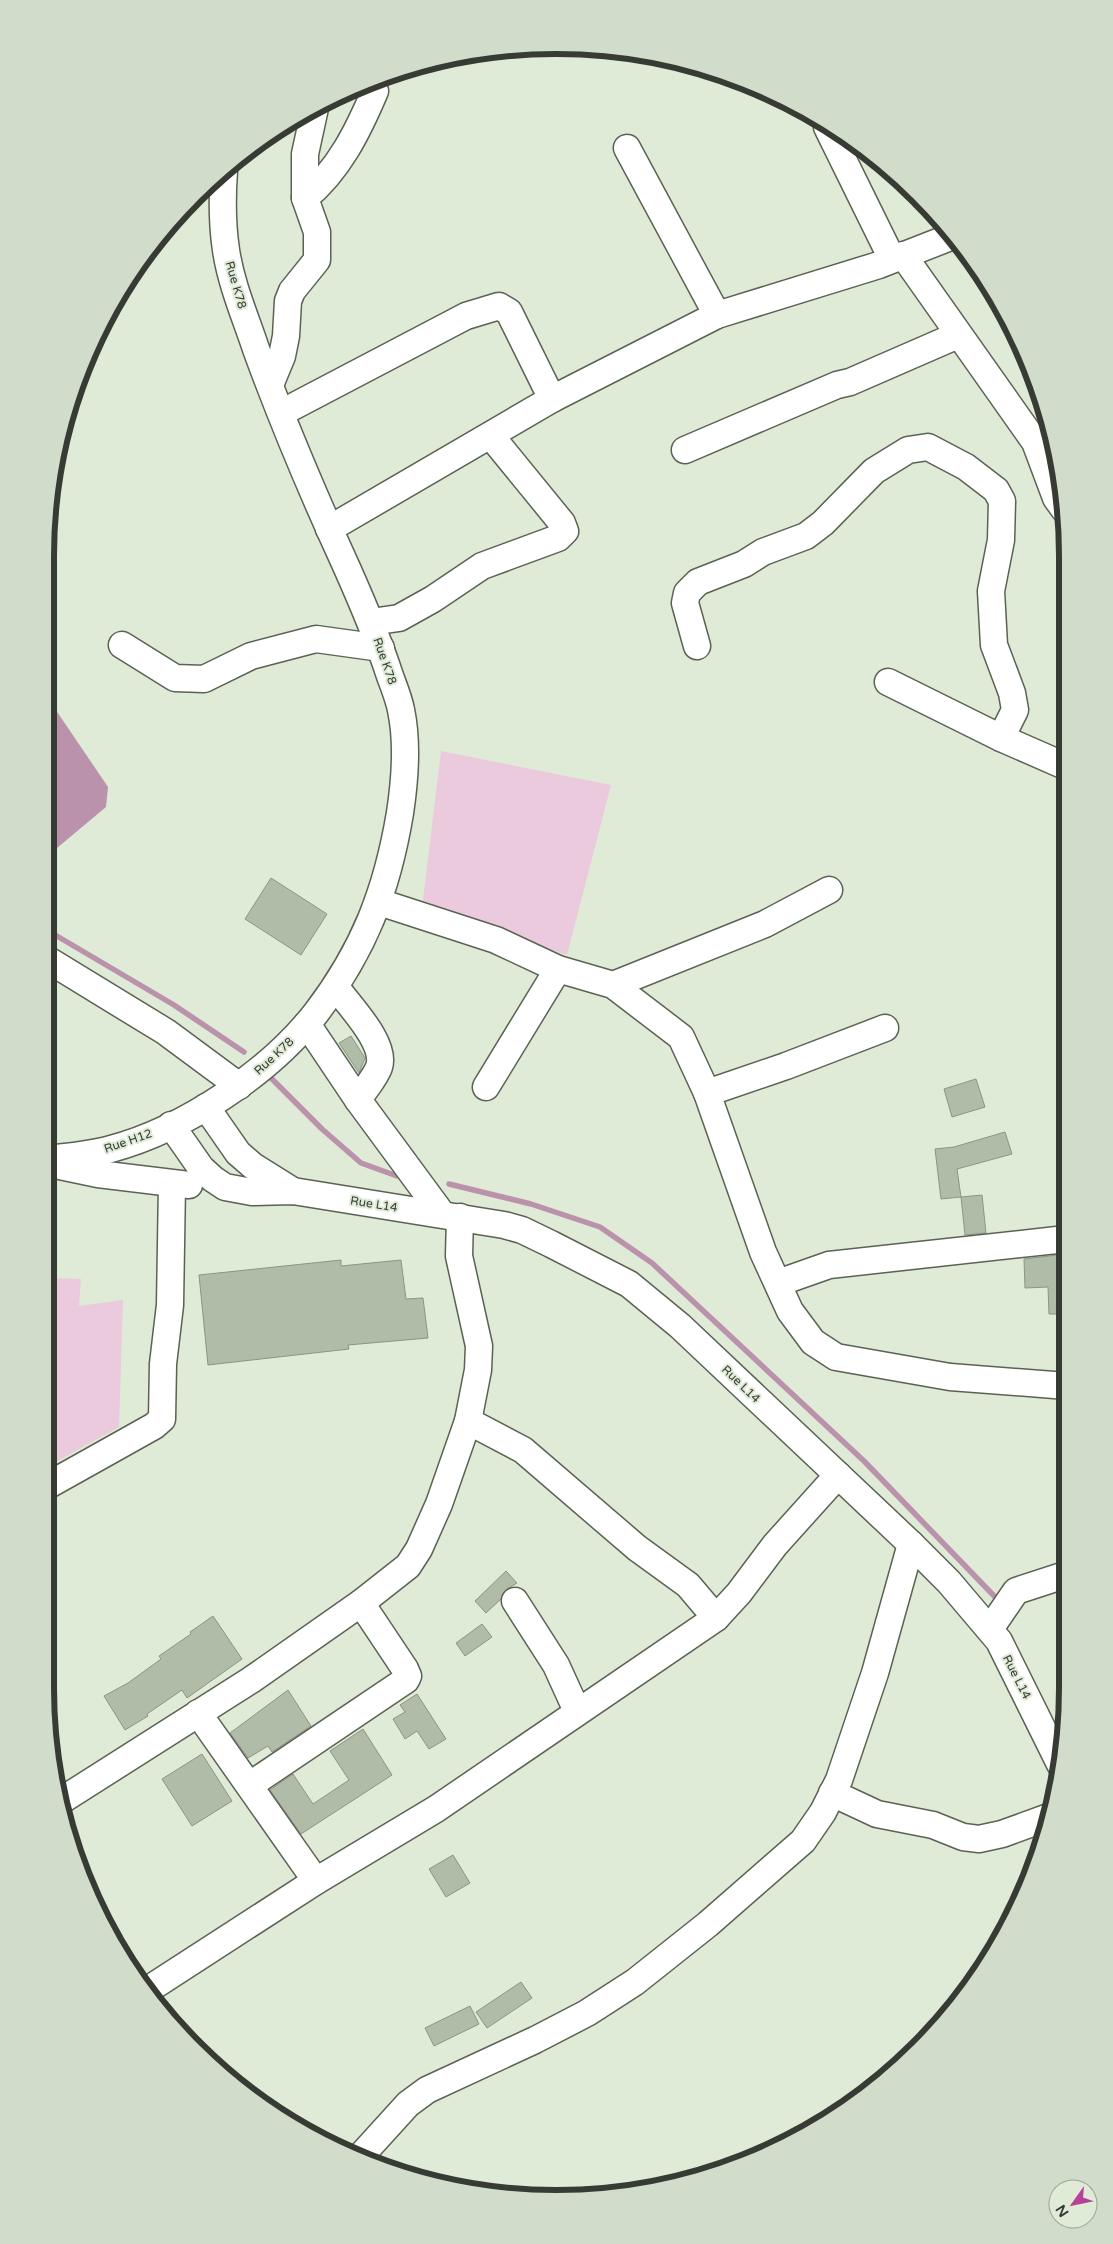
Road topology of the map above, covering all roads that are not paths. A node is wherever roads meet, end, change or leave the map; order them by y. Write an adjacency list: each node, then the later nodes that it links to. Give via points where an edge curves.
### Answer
1 (375, 91): 6 (street, via 355,136 322,184)
2 (313, 117): 6 (street, via 305,154)
3 (832, 135): 8 (street)
4 (626, 148): 9 (street)
5 (223, 180): 11 (street, Rue K78, via 226,252 236,292)
6 (305, 198): 11 (street, via 317,232 317,260 292,291 288,301 282,356)
7 (946, 239): 8 (street)
8 (898, 257): 9 (street); 10 (street)
9 (717, 315): 12 (street)
10 (958, 335): 15 (street); 16 (street, via 1035,442)
11 (270, 386): 13 (street, Rue K78)
12 (552, 399): 13 (street, via 509,312 499,306 466,316); 14 (street)
13 (281, 413): 17 (street, Rue K78)
14 (491, 436): 17 (street); 18 (street, via 562,523 565,531 558,538 482,566 399,618)
15 (685, 450)
16 (1056, 497)
17 (329, 529): 18 (street, Rue K78)
18 (371, 622): 21 (street, Rue K78)
19 (122, 645): 21 (street, via 175,678 204,679 251,656 316,639)
20 (697, 646): 23 (street, via 685,603 687,593 698,582 806,536 874,471 908,450 928,447 966,467 996,490 1002,500 1001,540 991,591 994,645 1015,710)
21 (381, 648): 26 (street, Rue K78, via 401,710 405,770 396,833)
22 (888, 682): 23 (street)
23 (1001, 738): 24 (street)
24 (1059, 763)
25 (829, 890): 29 (street, via 765,924)
26 (379, 902): 28 (street, via 496,940); 30 (street, Rue K78)
27 (54, 964): 33 (street, via 166,1032)
28 (558, 969): 29 (street); 34 (street)
29 (613, 985): 35 (street, via 680,1037)
30 (336, 987): 31 (street, Rue K78); 36 (street, via 370,1032 380,1055 379,1067)
31 (307, 1024): 33 (street, Rue K78); 36 (street)
32 (885, 1028): 35 (street)
33 (239, 1086): 37 (street, Rue K78)
34 (486, 1087)
35 (707, 1093): 46 (street, via 763,1252)
36 (358, 1100): 44 (street)
37 (206, 1107): 38 (street, Rue H12); 43 (street, Rue L14, via 238,1153)
38 (171, 1124): 39 (street, Rue H12, via 110,1149); 42 (street, Rue L14, via 201,1168)
39 (54, 1158)
40 (54, 1165): 41 (street)
41 (172, 1184): 42 (street); 50 (street, via 170,1305 163,1364 162,1418 154,1426)
42 (225, 1187): 43 (street, Rue L14, via 252,1192)
43 (293, 1191): 44 (street, Rue L14)
44 (451, 1216): 48 (street, via 479,1346); 49 (street, Rue L14, via 522,1230 629,1284 680,1326)
45 (1059, 1240): 46 (street, via 829,1264)
46 (778, 1283): 47 (street, via 790,1311 813,1342 836,1357 950,1377)
47 (1059, 1385)
48 (468, 1421): 54 (street, via 440,1504 419,1549 408,1566); 55 (street, via 523,1450 637,1548 688,1585)
49 (838, 1475): 51 (street, Rue L14); 55 (street)
50 (54, 1482)
51 (911, 1544): 56 (street, Rue L14); 61 (street, via 875,1673)
52 (1059, 1577): 56 (street, via 1016,1591)
53 (515, 1601): 57 (street, via 556,1665)
54 (361, 1603): 58 (street); 60 (street, via 404,1669 408,1676 406,1680)
55 (716, 1618): 57 (street)
56 (990, 1629): 59 (street, Rue L14)
57 (577, 1711): 64 (street, via 436,1808)
58 (198, 1713): 60 (street); 62 (street)
59 (1055, 1754)
60 (250, 1785): 64 (street)
61 (832, 1793): 63 (street, via 877,1814 933,1824 963,1837 979,1839 1002,1834); 66 (street, via 803,1841 708,1924 635,1982 570,2022 427,2090 408,2104)
62 (66, 1798)
63 (1042, 1820)
64 (316, 1881): 65 (street)
65 (153, 1987)
66 (364, 2152)

